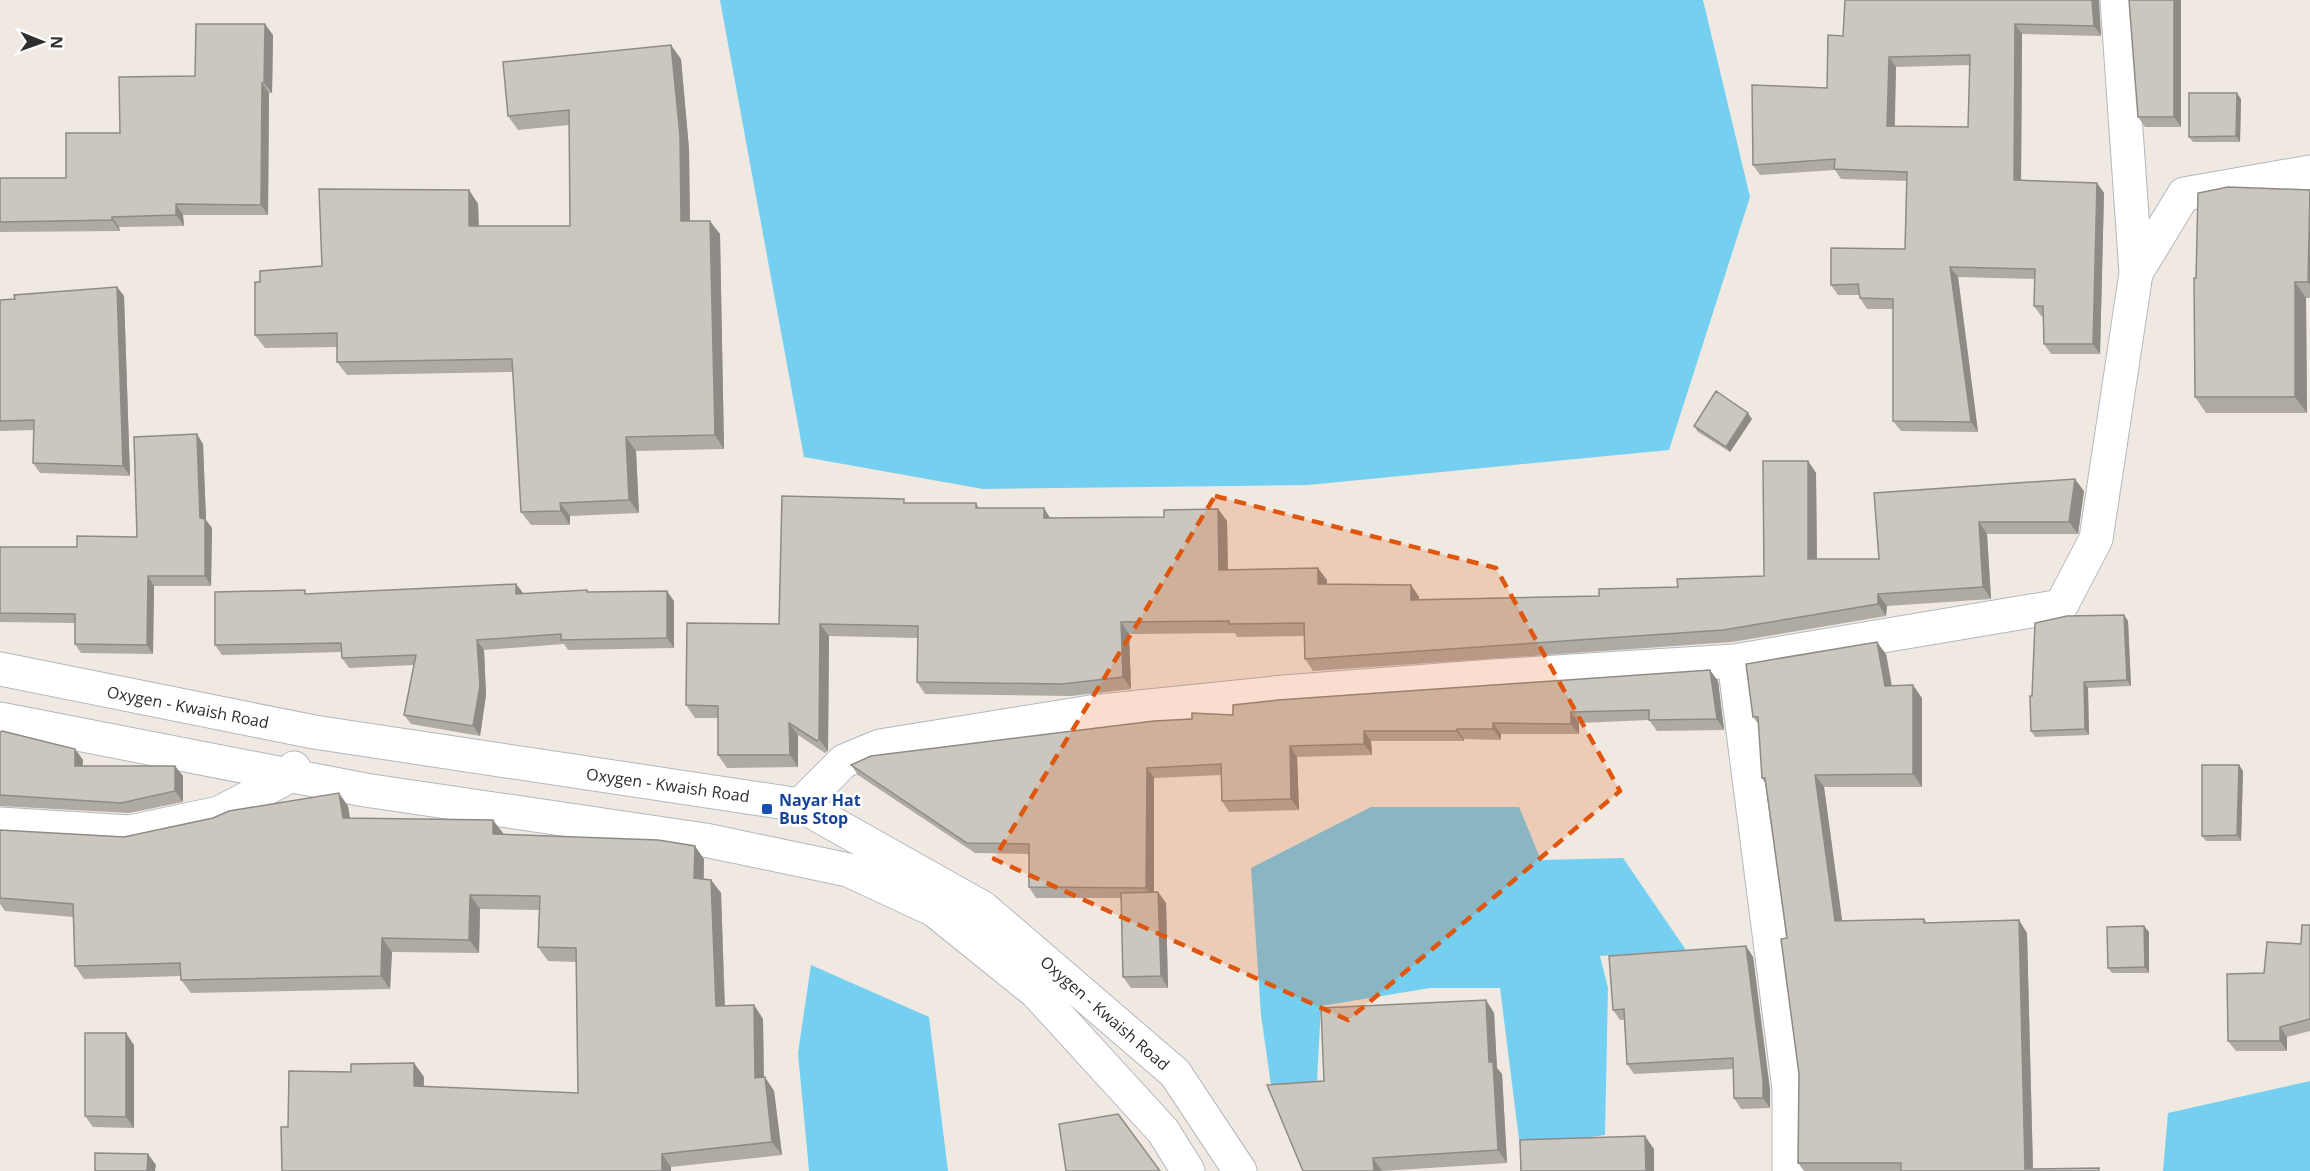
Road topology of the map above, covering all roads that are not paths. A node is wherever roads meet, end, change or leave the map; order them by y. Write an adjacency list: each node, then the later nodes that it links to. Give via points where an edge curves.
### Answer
1 (2117, 0): 3 (street)
2 (2310, 172): 3 (street, via 2184,194)
3 (2136, 273): 4 (street, via 2096,539 2061,606)
4 (1734, 661): 9 (street, via 1284,692 1091,712 880,746 844,761); 13 (street, via 1790,1089)
5 (0, 669): 7 (street, Oxygen - Kwaish Road)
6 (0, 719): 8 (street, Oxygen - Kwaish Road)
7 (314, 732): 8 (street); 9 (street, Oxygen - Kwaish Road)
8 (290, 776): 10 (street, via 219,813 130,832); 11 (street, Oxygen - Kwaish Road, via 705,840 848,870 934,910 1036,992 1163,1131)
9 (800, 805): 12 (street, Oxygen - Kwaish Road, via 983,908 1175,1073)
10 (0, 824)
11 (1188, 1171)
12 (1240, 1171)
13 (1789, 1171)

